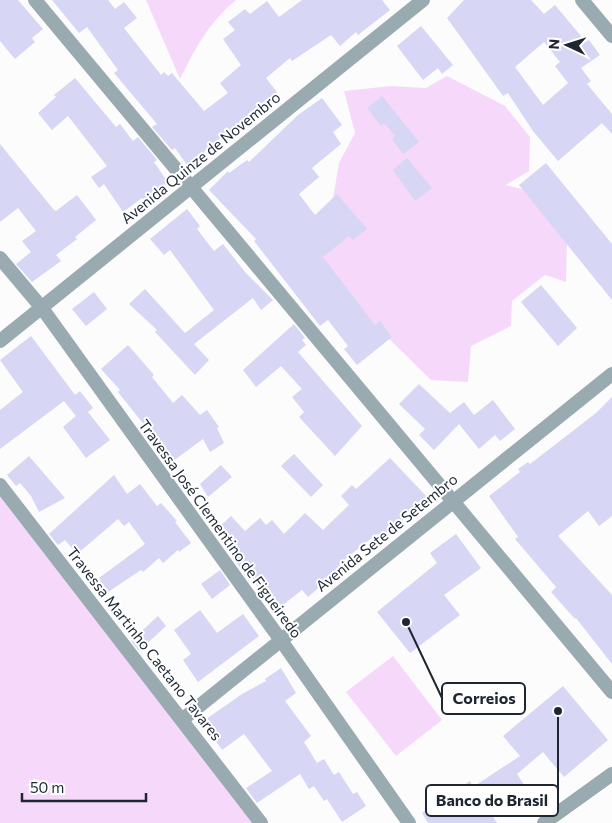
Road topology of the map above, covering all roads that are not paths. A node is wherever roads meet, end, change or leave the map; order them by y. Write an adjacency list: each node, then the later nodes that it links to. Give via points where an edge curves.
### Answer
1 (35, 0): 5 (street)
2 (424, 0): 5 (street, Avenida Quinze de Novembro)
3 (582, 0): 4 (street)
4 (612, 36)
5 (191, 187): 7 (street, Avenida Quinze de Novembro); 11 (street)
6 (0, 258): 7 (street, Travessa José Clementino de Figueiredo)
7 (42, 308): 8 (street, Avenida Quinze de Novembro); 12 (street, Travessa José Clementino de Figueiredo)
8 (0, 341)
9 (612, 374): 11 (street, Avenida Sete de Setembro)
10 (0, 485): 14 (street, Travessa Martinho Caetano Tavares)
11 (454, 501): 12 (street, Avenida Sete de Setembro); 13 (street)
12 (280, 639): 14 (street, Avenida Sete de Setembro); 17 (street, Travessa José Clementino de Figueiredo)
13 (612, 692)
14 (183, 719): 16 (street, Travessa Martinho Caetano Tavares)
15 (612, 774): 18 (street)
16 (261, 823)
17 (409, 823)
18 (544, 823)

